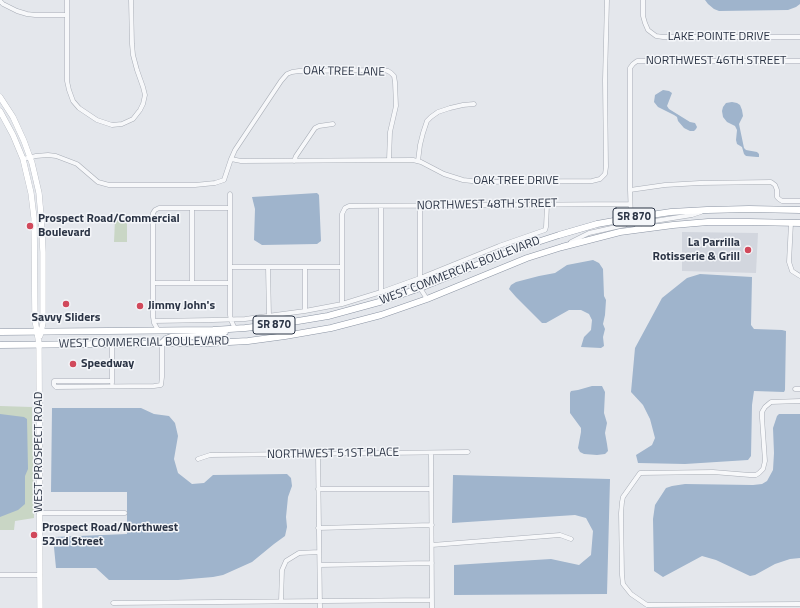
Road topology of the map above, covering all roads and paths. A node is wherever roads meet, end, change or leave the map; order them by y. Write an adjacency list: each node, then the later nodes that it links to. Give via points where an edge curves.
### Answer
1 (66, 0): 6 (street)
2 (131, 0): 6 (street, via 133,56 145,95 143,104 133,119 122,124 97,120 73,101 67,81)
3 (607, 0): 18 (street, OAK TREE DRIVE, via 606,167 602,178 592,181 475,182 450,176)
4 (644, 0): 7 (street, LAKE POINTE DRIVE, via 645,23 648,30 656,36)
5 (0, 1): 6 (street, via 27,14)
6 (67, 15)
7 (800, 37)
8 (800, 61): 19 (street, NORTHWEST 46TH STREET, via 632,64)
9 (0, 96): 13 (main road, WEST PROSPECT ROAD, via 17,125)
10 (474, 104): 18 (street, via 446,109 429,119 422,136)
11 (0, 111): 14 (main road, WEST PROSPECT ROAD)
12 (333, 124): 17 (street, via 315,128)
13 (30, 157): 14 (street); 15 (street, via 48,155 60,158 80,166 98,182 109,185 215,183 224,180); 54 (main road, WEST PROSPECT ROAD, via 42,216 43,323)
14 (22, 159): 54 (main road, WEST PROSPECT ROAD, via 31,193 34,218 35,320)
15 (231, 159): 16 (street, OAK TREE LANE, via 287,74 295,71 383,70 394,76 395,82 396,106 390,132); 17 (street, OAK TREE DRIVE)
16 (389, 160): 17 (street, OAK TREE DRIVE); 18 (street, OAK TREE DRIVE)
17 (294, 161)
18 (418, 161)
19 (630, 190): 21 (street, via 700,183 771,182 775,185 779,200); 22 (street)
20 (230, 194): 27 (street)
21 (800, 201)
22 (630, 204): 23 (street, NORTHWEST 48TH STREET); 30 (street)
23 (547, 205): 25 (street, NORTHWEST 48TH STREET); 40 (street, via 545,230)
24 (381, 206): 25 (street, NORTHWEST 48TH STREET); 38 (street, NORTHWEST 48TH STREET, via 345,208 342,214); 45 (street)
25 (420, 206): 40 (street)
26 (192, 208): 27 (street); 41 (street, via 159,208 153,213); 42 (street)
27 (230, 208): 36 (street)
28 (707, 210): 29 (highway, WEST COMMERCIAL BOULEVARD / SR 870); 30 (highway, WEST COMMERCIAL BOULEVARD / SR 870); 33 (street, WEST COMMERCIAL BOULEVARD, via 642,223)
29 (800, 210)
30 (631, 218): 34 (street, WEST COMMERCIAL BOULEVARD, via 625,225 589,233); 44 (highway, WEST COMMERCIAL BOULEVARD / SR 870, via 559,234)
31 (791, 223): 32 (highway, WEST COMMERCIAL BOULEVARD / SR 870); 33 (highway, WEST COMMERCIAL BOULEVARD / SR 870, via 708,222); 39 (street, via 789,262 792,271)
32 (800, 223)
33 (633, 230): 34 (highway, WEST COMMERCIAL BOULEVARD / SR 870)
34 (562, 247): 46 (highway, WEST COMMERCIAL BOULEVARD / SR 870, via 527,258)
35 (305, 266): 37 (street); 38 (street); 48 (street)
36 (230, 267): 37 (street); 43 (street)
37 (268, 267): 49 (street)
38 (342, 267): 47 (street)
39 (800, 276)
40 (420, 278): 44 (street); 45 (street)
41 (154, 283): 42 (street); 51 (street)
42 (192, 283): 43 (street)
43 (230, 283): 50 (street)
44 (420, 288): 46 (street); 52 (highway, WEST COMMERCIAL BOULEVARD / SR 870, via 328,316)
45 (381, 292): 47 (street)
46 (427, 299): 56 (highway, WEST COMMERCIAL BOULEVARD / SR 870, via 358,322 302,334 242,341)
47 (342, 304): 48 (street)
48 (305, 312): 49 (street)
49 (269, 316): 50 (street)
50 (231, 320): 51 (street); 52 (street)
51 (154, 321): 53 (street)
52 (235, 329): 53 (highway, WEST COMMERCIAL BOULEVARD / SR 870); 56 (highway, via 211,335 171,337)
53 (158, 330): 54 (highway, WEST COMMERCIAL BOULEVARD / SR 870)
54 (39, 331): 55 (highway, WEST COMMERCIAL BOULEVARD / SR 870); 57 (main road, WEST PROSPECT ROAD)
55 (0, 332)
56 (162, 343): 58 (highway, WEST COMMERCIAL BOULEVARD / SR 870); 61 (street, via 161,385)
57 (39, 344): 58 (highway, WEST COMMERCIAL BOULEVARD / SR 870); 59 (highway, WEST COMMERCIAL BOULEVARD / SR 870); 71 (main road, WEST PROSPECT ROAD)
58 (112, 344): 60 (street)
59 (0, 345)
60 (112, 381): 61 (street); 61 (street, via 54,381 56,387)
61 (112, 386)
62 (800, 389): 63 (street)
63 (794, 390)
64 (800, 401): 86 (street, via 771,402 762,412 765,461 763,469 756,475 713,472 640,473 624,497 621,512 624,584 631,594 647,605)
65 (468, 452): 66 (street, NORTHWEST 51ST PLACE)
66 (431, 453): 67 (street, NORTHWEST 51ST PLACE); 70 (street)
67 (318, 454): 68 (street, NORTHWEST 51ST PLACE, via 210,455); 69 (street)
68 (198, 459)
69 (318, 489): 70 (street); 74 (street)
70 (431, 489): 73 (street)
71 (39, 513): 72 (street); 80 (main road, WEST PROSPECT ROAD)
72 (125, 513)
73 (432, 525): 74 (street); 76 (street)
74 (318, 528): 77 (street)
75 (570, 539): 76 (street, via 560,536)
76 (432, 545): 78 (street)
77 (319, 552): 79 (street); 83 (street, via 299,554 286,561 282,570)
78 (432, 563): 79 (street); 82 (street)
79 (320, 565): 84 (street)
80 (40, 574): 81 (street); 88 (main road, WEST PROSPECT ROAD)
81 (0, 575)
82 (432, 600): 84 (street); 90 (street)
83 (281, 601): 84 (street); 87 (street)
84 (320, 601): 89 (street)
85 (112, 603): 87 (street)
86 (800, 604)
87 (124, 606)
88 (40, 608)
89 (320, 608)
90 (432, 608)

